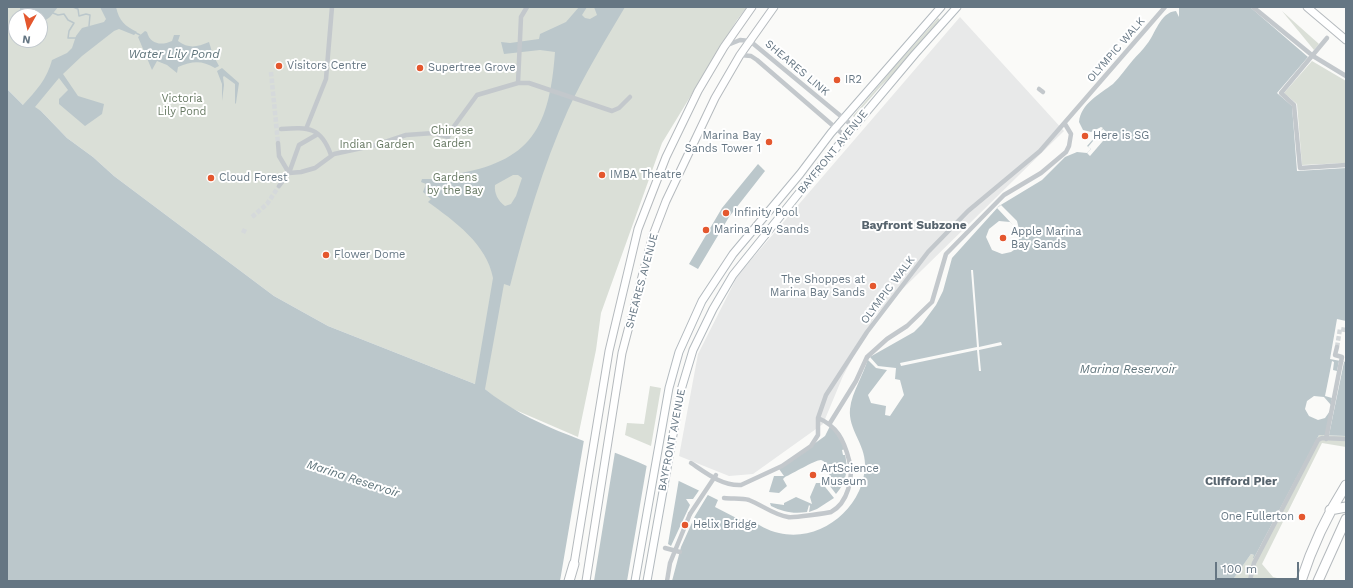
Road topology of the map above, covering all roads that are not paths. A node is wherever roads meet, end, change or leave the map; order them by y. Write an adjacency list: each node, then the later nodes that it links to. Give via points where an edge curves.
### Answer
1 (332, 7): 24 (street, via 326,79)
2 (527, 7): 17 (street, via 521,17)
3 (752, 7): 13 (main road, SHEARES AVENUE)
4 (774, 7): 11 (main road, SHEARES AVENUE)
5 (941, 7): 19 (main road, BAYFRONT AVENUE)
6 (957, 7): 21 (main road, BAYFRONT AVENUE)
7 (1165, 7): 20 (street, OLYMPIC WALK)
8 (1253, 7): 15 (street)
9 (1307, 7): 12 (main road)
10 (1327, 38): 15 (street)
11 (750, 40): 13 (street, SHEARES LINK, via 740,40); 14 (main road, SHEARES AVENUE); 19 (street, SHEARES LINK)
12 (1346, 40)
13 (724, 47): 49 (main road, SHEARES AVENUE, via 698,90 650,195 638,229 609,351)
14 (740, 55): 22 (street, SHEARES LINK, via 758,60); 52 (main road, SHEARES AVENUE, via 715,98 666,202 654,235 622,353)
15 (1313, 56): 16 (street); 29 (street, via 1281,93 1294,105 1300,168)
16 (1346, 76)
17 (518, 83): 18 (street, via 529,83 616,111); 28 (street, via 477,95 448,137 406,134 376,145)
18 (630, 97)
19 (843, 118): 21 (street, SHEARES LINK); 22 (main road, BAYFRONT AVENUE)
20 (1065, 124): 33 (street, OLYMPIC WALK, via 1040,151 968,211 928,252 867,332 826,395); 34 (street, via 1071,134 1066,152 1040,173 1004,195 946,254 932,302 907,326 887,338 867,357 856,381)
21 (854, 127): 26 (main road, BAYFRONT AVENUE)
22 (835, 128): 26 (street, SHEARES LINK); 53 (main road, BAYFRONT AVENUE, via 722,268 702,301 682,344 666,397)
23 (281, 129): 24 (street)
24 (306, 129): 25 (street)
25 (318, 134): 28 (street, via 323,137); 30 (street, via 299,145)
26 (845, 136): 54 (main road, BAYFRONT AVENUE, via 734,274 693,350 679,399)
27 (278, 142): 30 (street, via 280,156)
28 (331, 155): 30 (street, via 322,164 309,170)
29 (1346, 165)
30 (289, 173): 31 (street)
31 (279, 186)
32 (1336, 347): 35 (street, via 1335,356 1342,357)
33 (818, 418): 34 (street); 39 (street, OLYMPIC WALK, via 818,435 811,446 782,466)
34 (830, 423): 41 (street, via 841,436 850,461 851,477 845,497 830,513 789,517 747,500)
35 (1326, 439): 36 (street); 56 (street, via 1318,440 1254,563)
36 (1346, 439)
37 (691, 463): 39 (street, BAYFRONT AVENUE, via 708,475 733,486 740,486)
38 (716, 475): 46 (street, bridge, via 700,503 689,515)
39 (753, 479)
40 (1346, 485): 43 (highway)
41 (724, 498)
42 (1346, 507): 43 (highway)
43 (1330, 510): 48 (highway)
44 (1346, 519): 50 (highway)
45 (665, 548): 46 (street)
46 (674, 550): 47 (street); 55 (street)
47 (680, 552)
48 (1308, 563): 50 (highway); 57 (highway)
49 (574, 564): 51 (highway)
50 (1322, 570): 58 (highway)
51 (570, 581)
52 (586, 581)
53 (635, 581)
54 (647, 581)
55 (666, 581)
56 (1251, 581)
57 (1301, 581)
58 (1318, 581)

